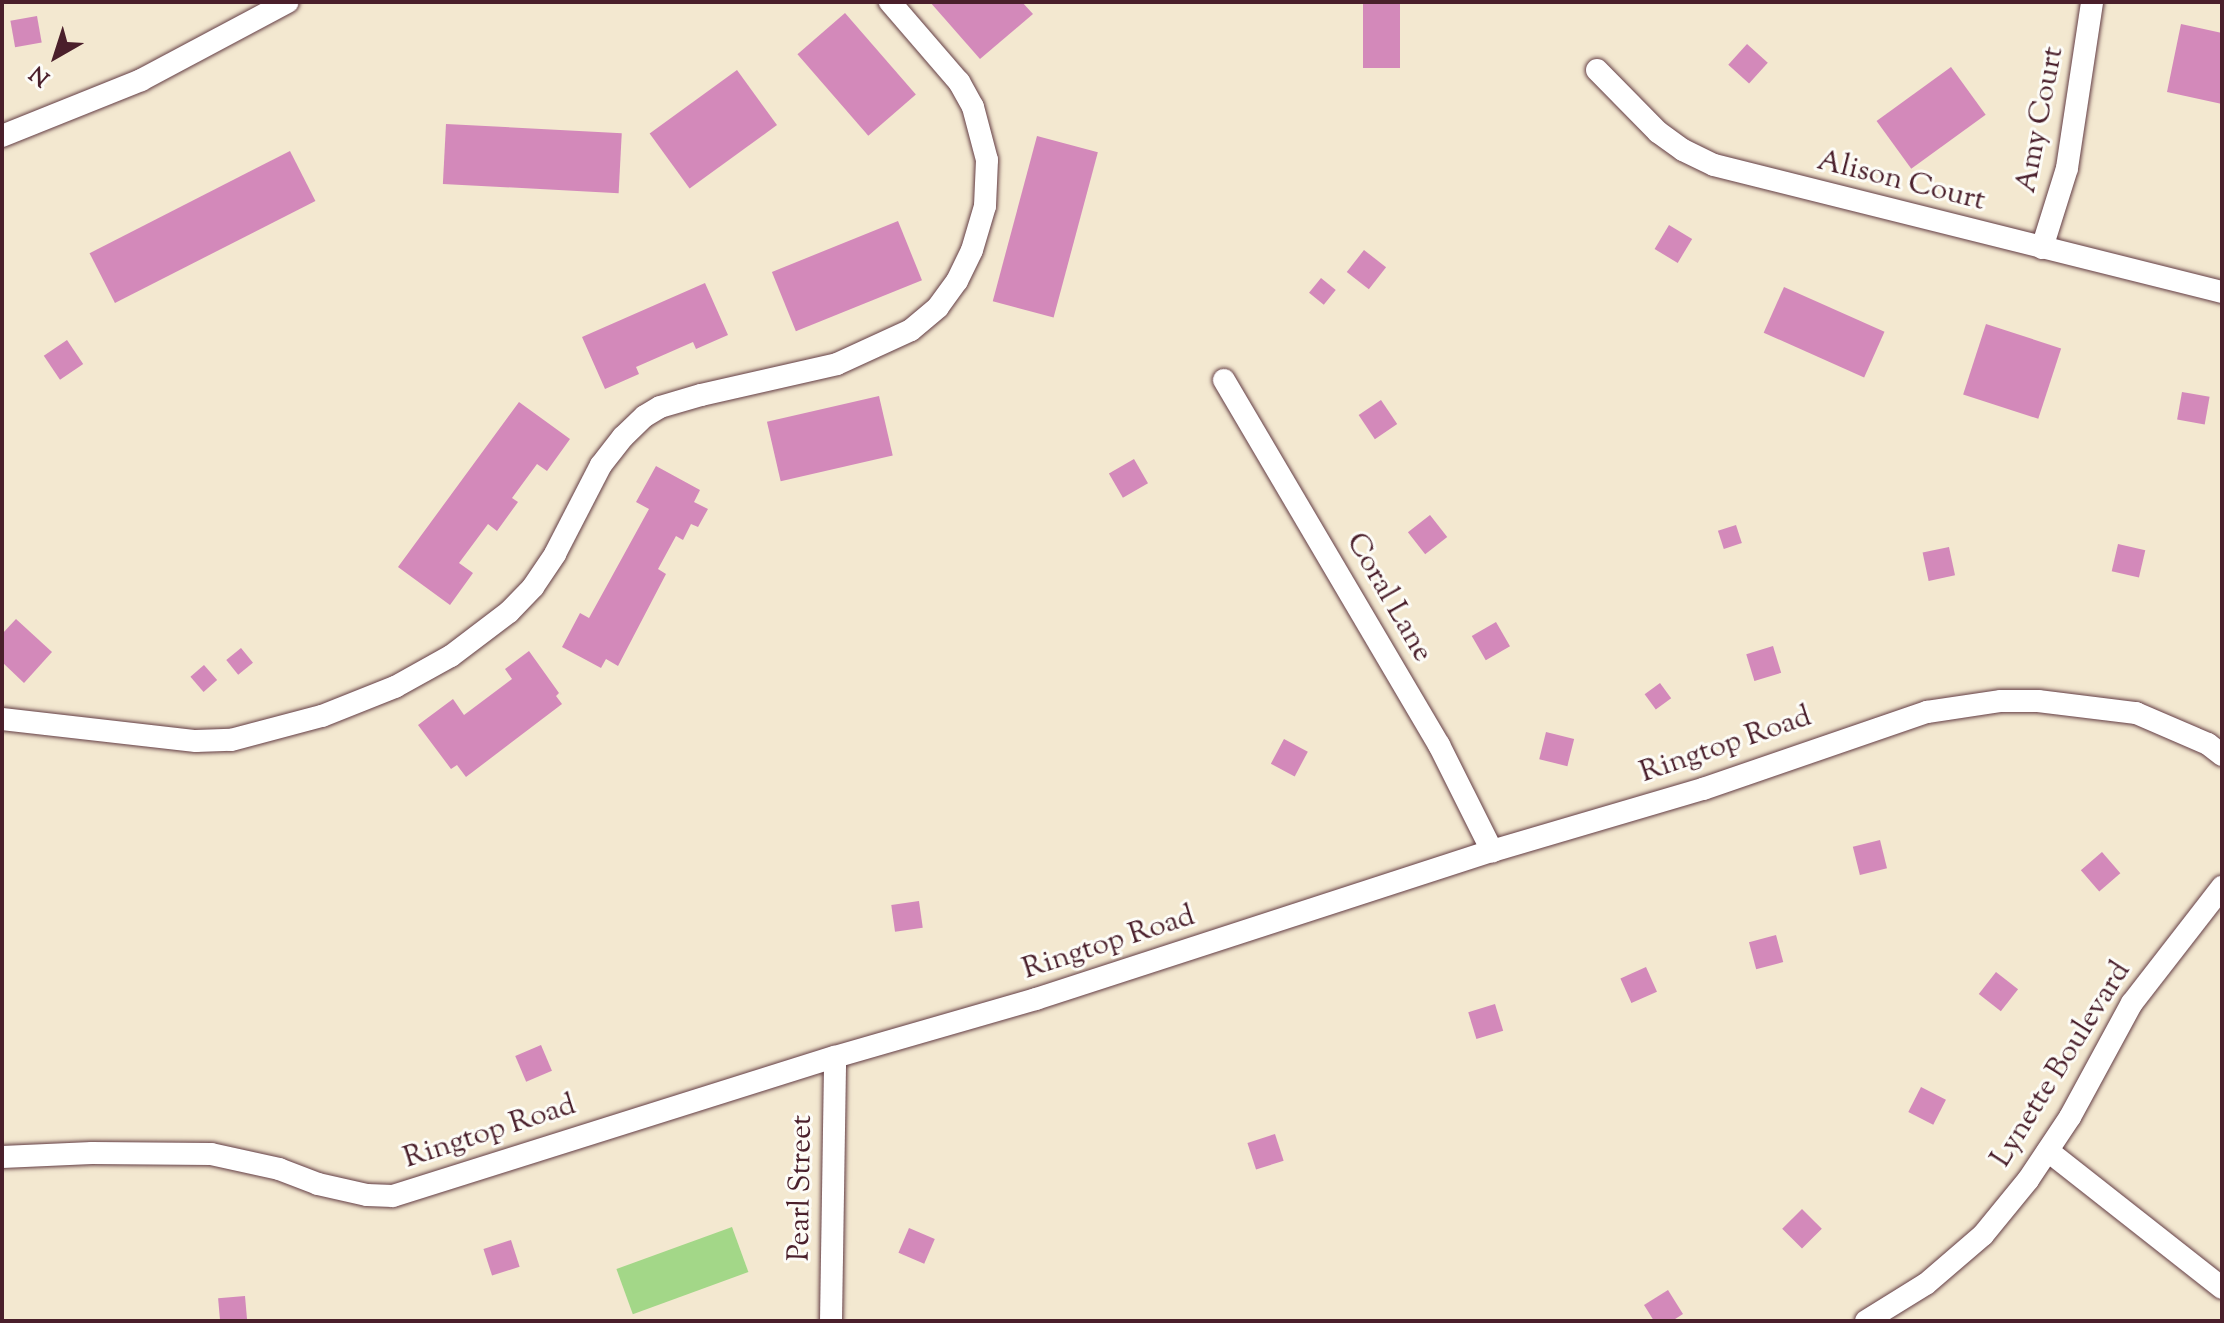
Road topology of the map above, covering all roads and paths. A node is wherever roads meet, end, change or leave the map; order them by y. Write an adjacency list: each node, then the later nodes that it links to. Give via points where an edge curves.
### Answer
1 (288, 2): 5 (street, via 141,80)
2 (890, 2): 9 (street, via 959,82 973,107 987,160 985,206 972,250 938,307 911,330 837,364 701,395 645,416 601,465 533,587 451,656 395,687 322,716 231,740 196,741)
3 (2092, 2): 6 (street, Amy Court, via 2067,168)
4 (1597, 70): 6 (street, Alison Court, via 1658,132 1714,165)
5 (2, 136)
6 (2042, 248): 7 (street, Alison Court)
7 (2222, 292)
8 (1224, 380): 11 (street, Coral Lane, via 1439,745)
9 (2, 719)
10 (2222, 755): 11 (street, Ringtop Road, via 2136,713 2001,701 1898,719 1703,789)
11 (1492, 851): 13 (street, Ringtop Road, via 1036,999)
12 (2222, 887): 14 (street, Lynette Boulevard, via 2132,1003)
13 (835, 1057): 15 (street, Ringtop Road, via 393,1196 318,1184 211,1154); 17 (street, Pearl Street)
14 (2048, 1151): 16 (street); 18 (street, Lynette Boulevard, via 1983,1235 1926,1284)
15 (2, 1157)
16 (2222, 1288)
17 (831, 1321)
18 (1866, 1321)

